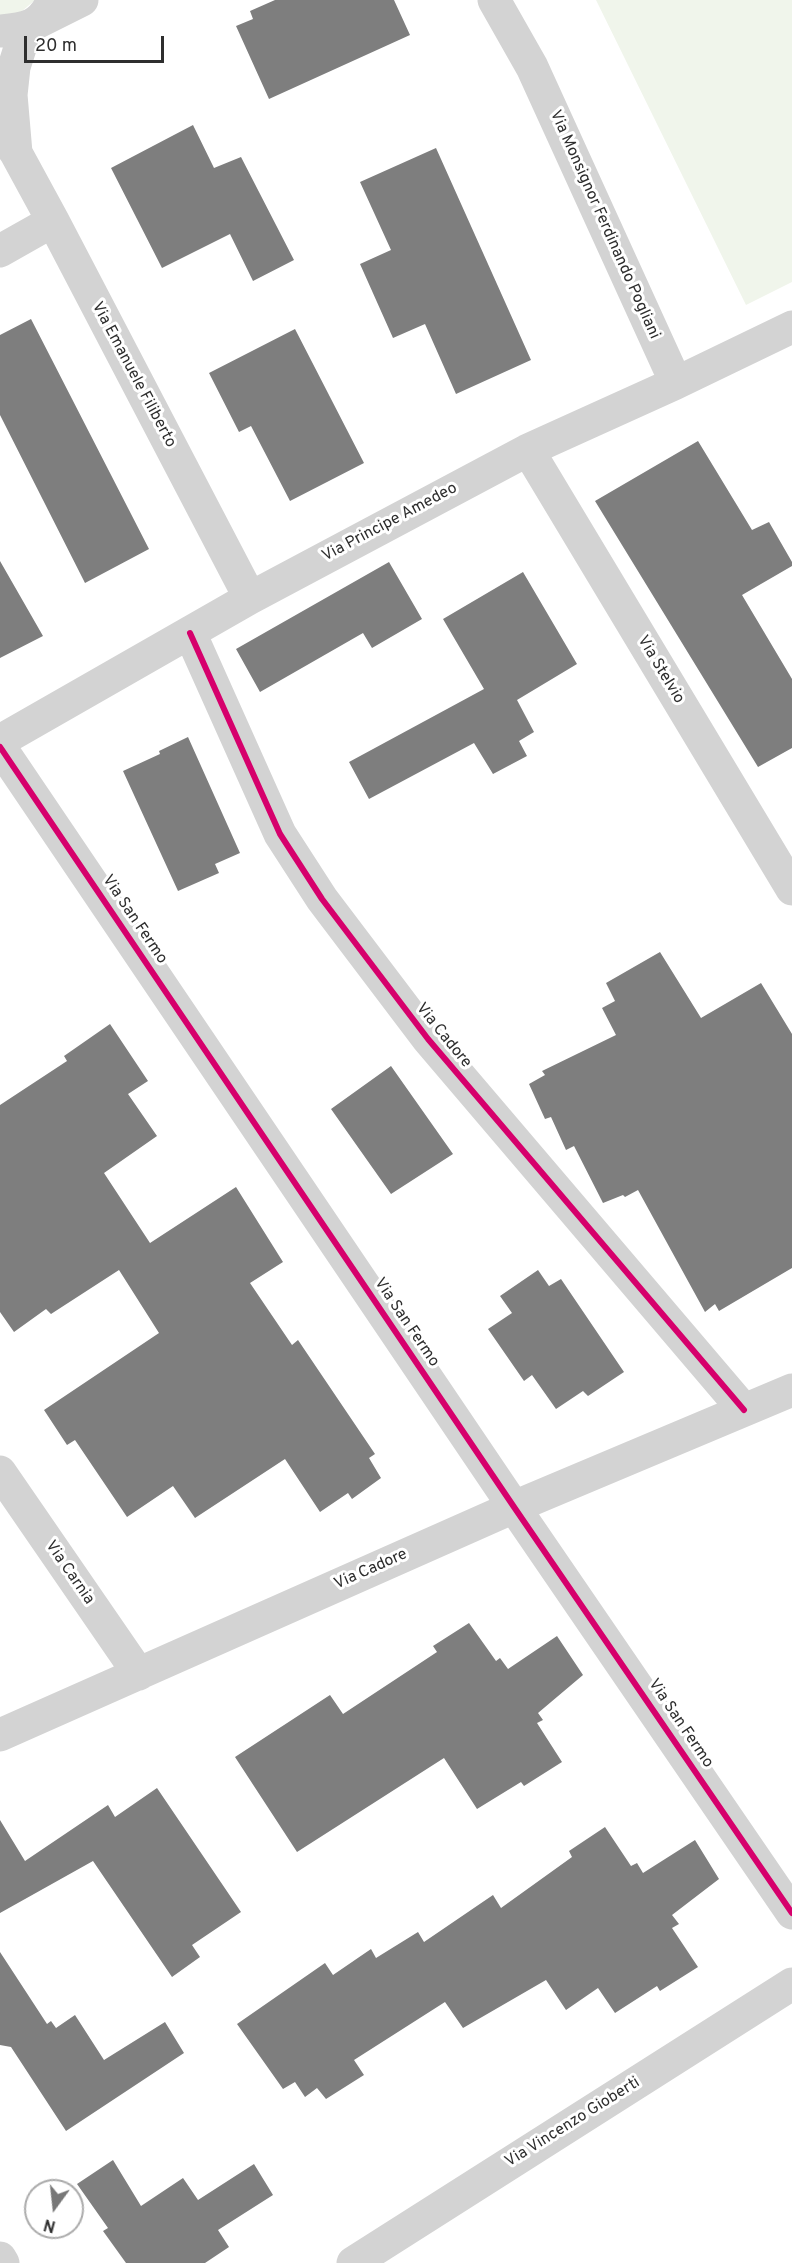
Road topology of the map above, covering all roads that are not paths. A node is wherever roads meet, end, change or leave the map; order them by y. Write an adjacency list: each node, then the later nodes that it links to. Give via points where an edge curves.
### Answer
1 (82, 0): 4 (street)
2 (494, 0): 5 (street, Via Monsignor Ferdinando Pogliani)
3 (515, 0): 5 (street, Via Monsignor Ferdinando Pogliani)
4 (29, 20): 6 (street, via 14,67)
5 (532, 67): 10 (street, Via Monsignor Ferdinando Pogliani)
6 (8, 142): 7 (street, Via Emanuele Filiberto)
7 (52, 221): 8 (street); 12 (street, Via Emanuele Filiberto)
8 (0, 250)
9 (792, 327): 10 (street, Via Principe Amedeo)
10 (676, 383): 11 (street, Via Principe Amedeo)
11 (528, 450): 12 (street, Via Principe Amedeo); 16 (street, Via Stelvio)
12 (250, 598): 13 (street, Via Principe Amedeo)
13 (190, 633): 14 (street, Via Principe Amedeo); 18 (street, Via Cadore, via 280,834 322,899 428,1040)
14 (0, 741)
15 (0, 747): 20 (street, Via San Fermo)
16 (792, 889)
17 (792, 1390): 18 (street, Via Cadore)
18 (744, 1410): 20 (street, Via Cadore)
19 (0, 1472): 21 (street, Via Carnia)
20 (514, 1507): 21 (street, Via Cadore); 23 (street, Via San Fermo)
21 (139, 1674): 22 (street, Via Cadore)
22 (0, 1735)
23 (792, 1913)
24 (792, 1984): 27 (street, Via Vincenzo Gioberti)
25 (0, 2258): 26 (street)
26 (3, 2263)
27 (353, 2263)

